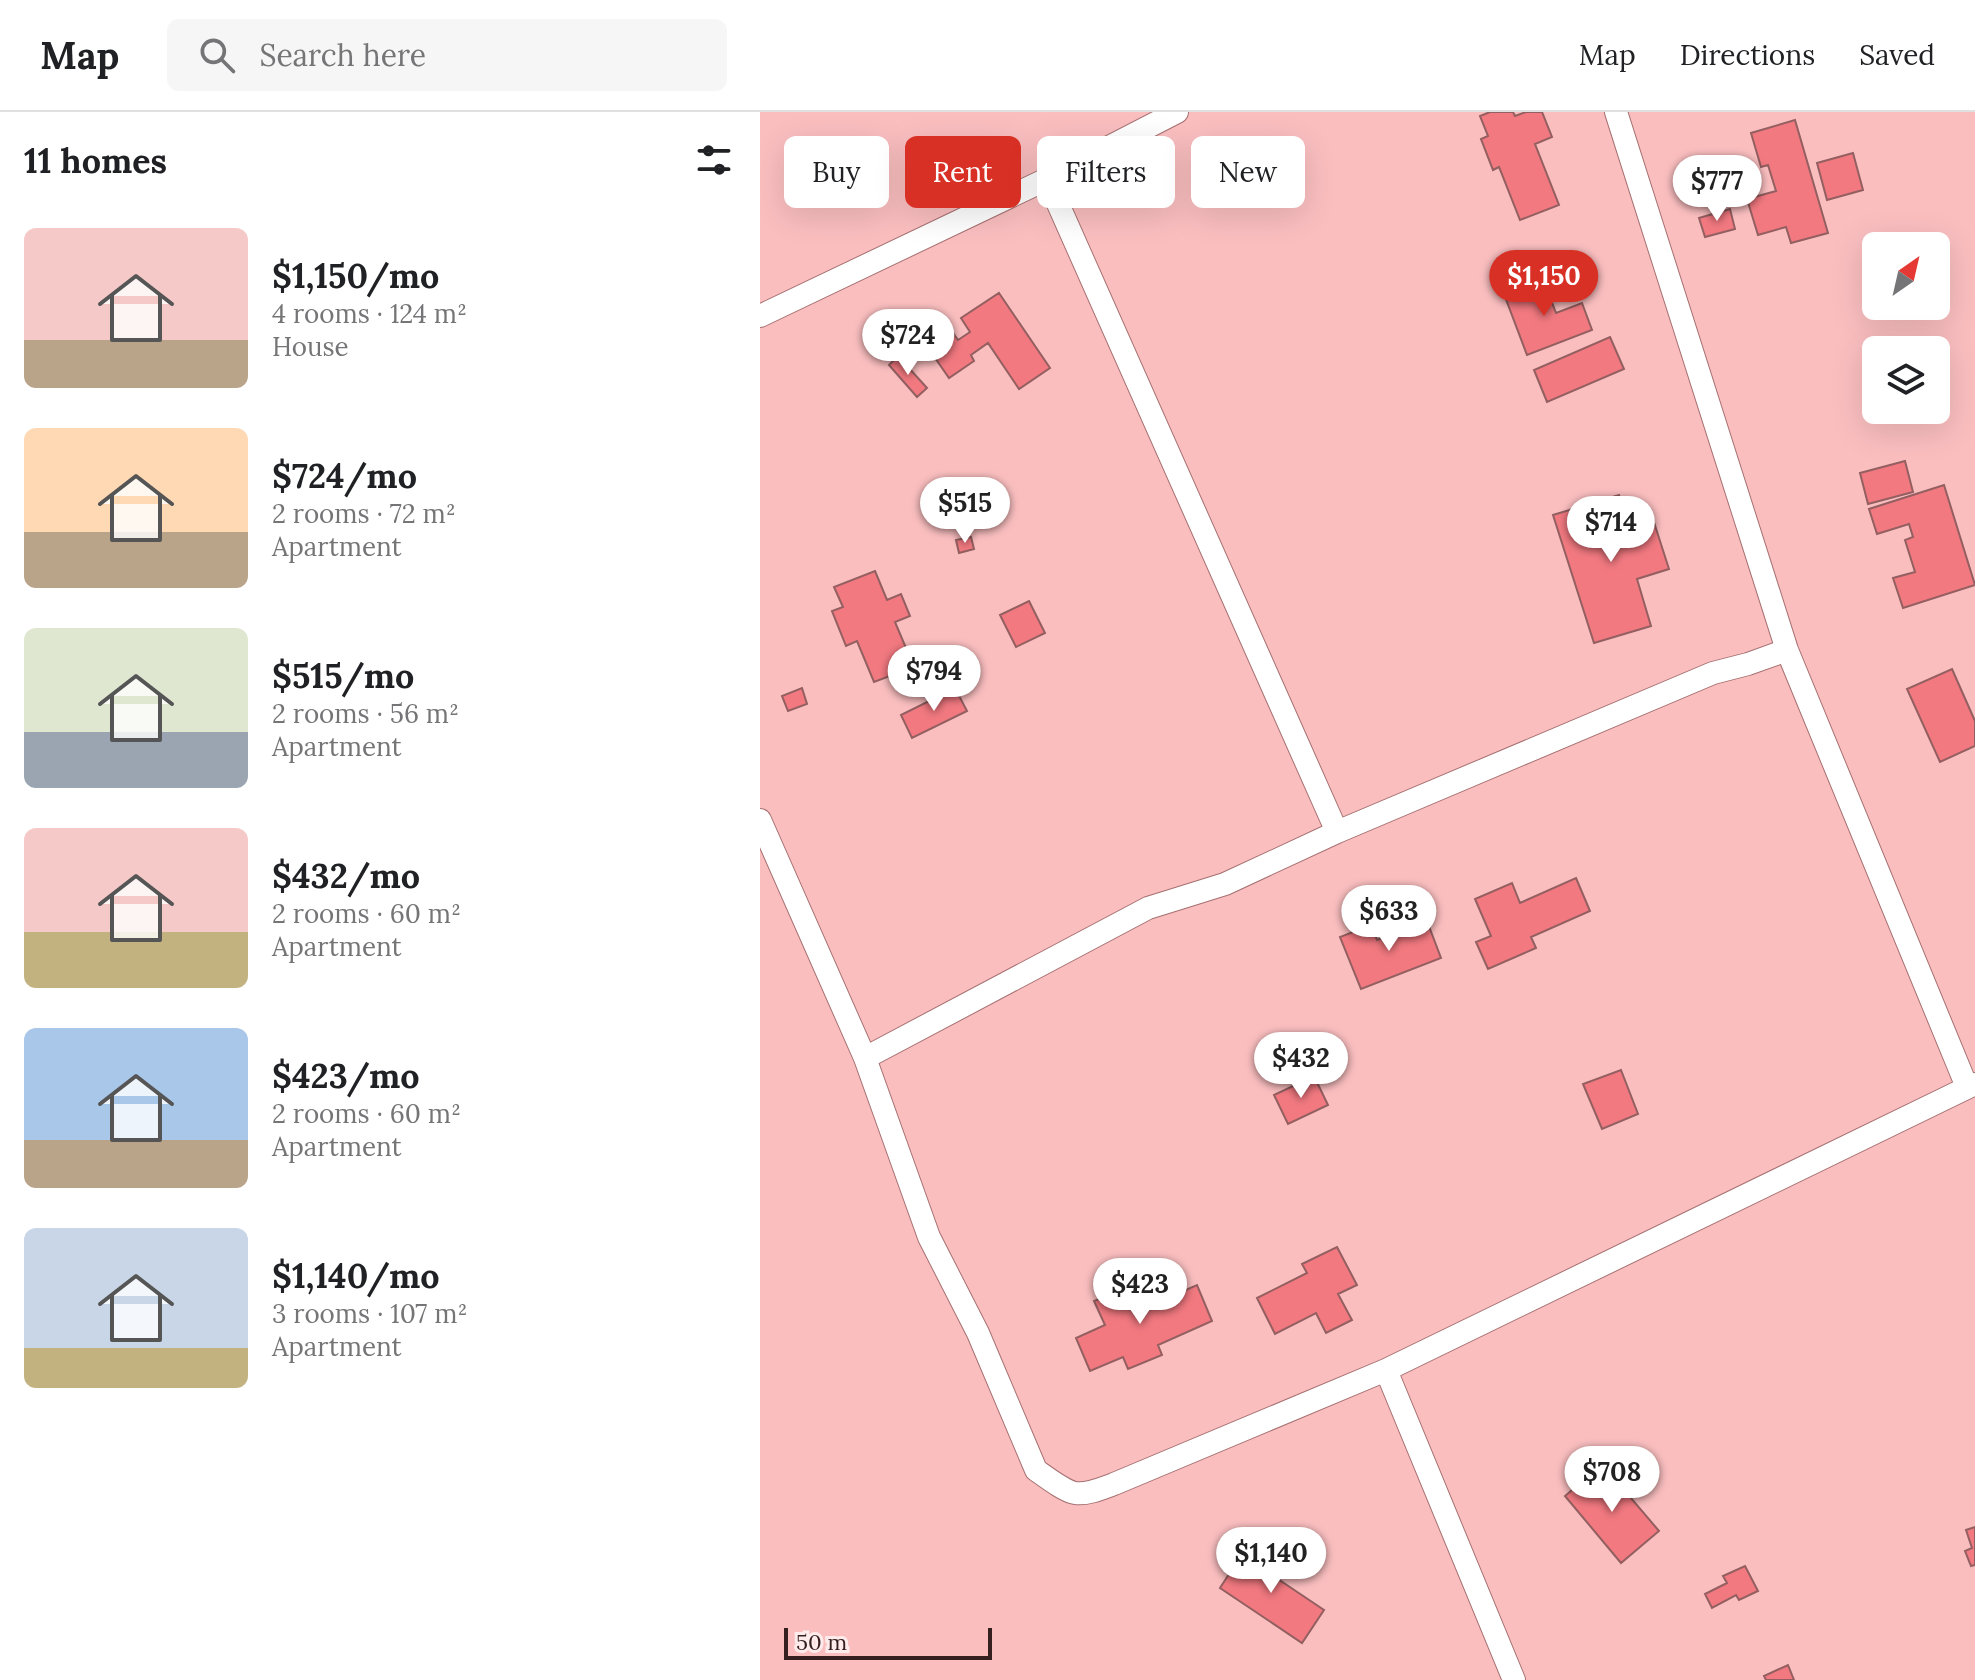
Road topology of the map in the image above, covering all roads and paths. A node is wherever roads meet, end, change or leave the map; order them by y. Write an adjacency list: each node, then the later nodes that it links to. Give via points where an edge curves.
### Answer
1 (1177, 112): 3 (street)
2 (1616, 112): 7 (street)
3 (1130, 136)
4 (1037, 184): 6 (street)
5 (1060, 208): 9 (street)
6 (761, 313)
7 (1787, 650): 9 (street, via 1713,673); 11 (street)
8 (760, 820): 10 (street)
9 (1337, 832): 10 (street, via 1225,884 1148,908)
10 (865, 1058): 12 (street, via 929,1237 978,1333 1036,1470 1056,1483 1075,1493 1094,1491)
11 (1971, 1086): 12 (street)
12 (1386, 1370): 13 (street)
13 (1514, 1680)

